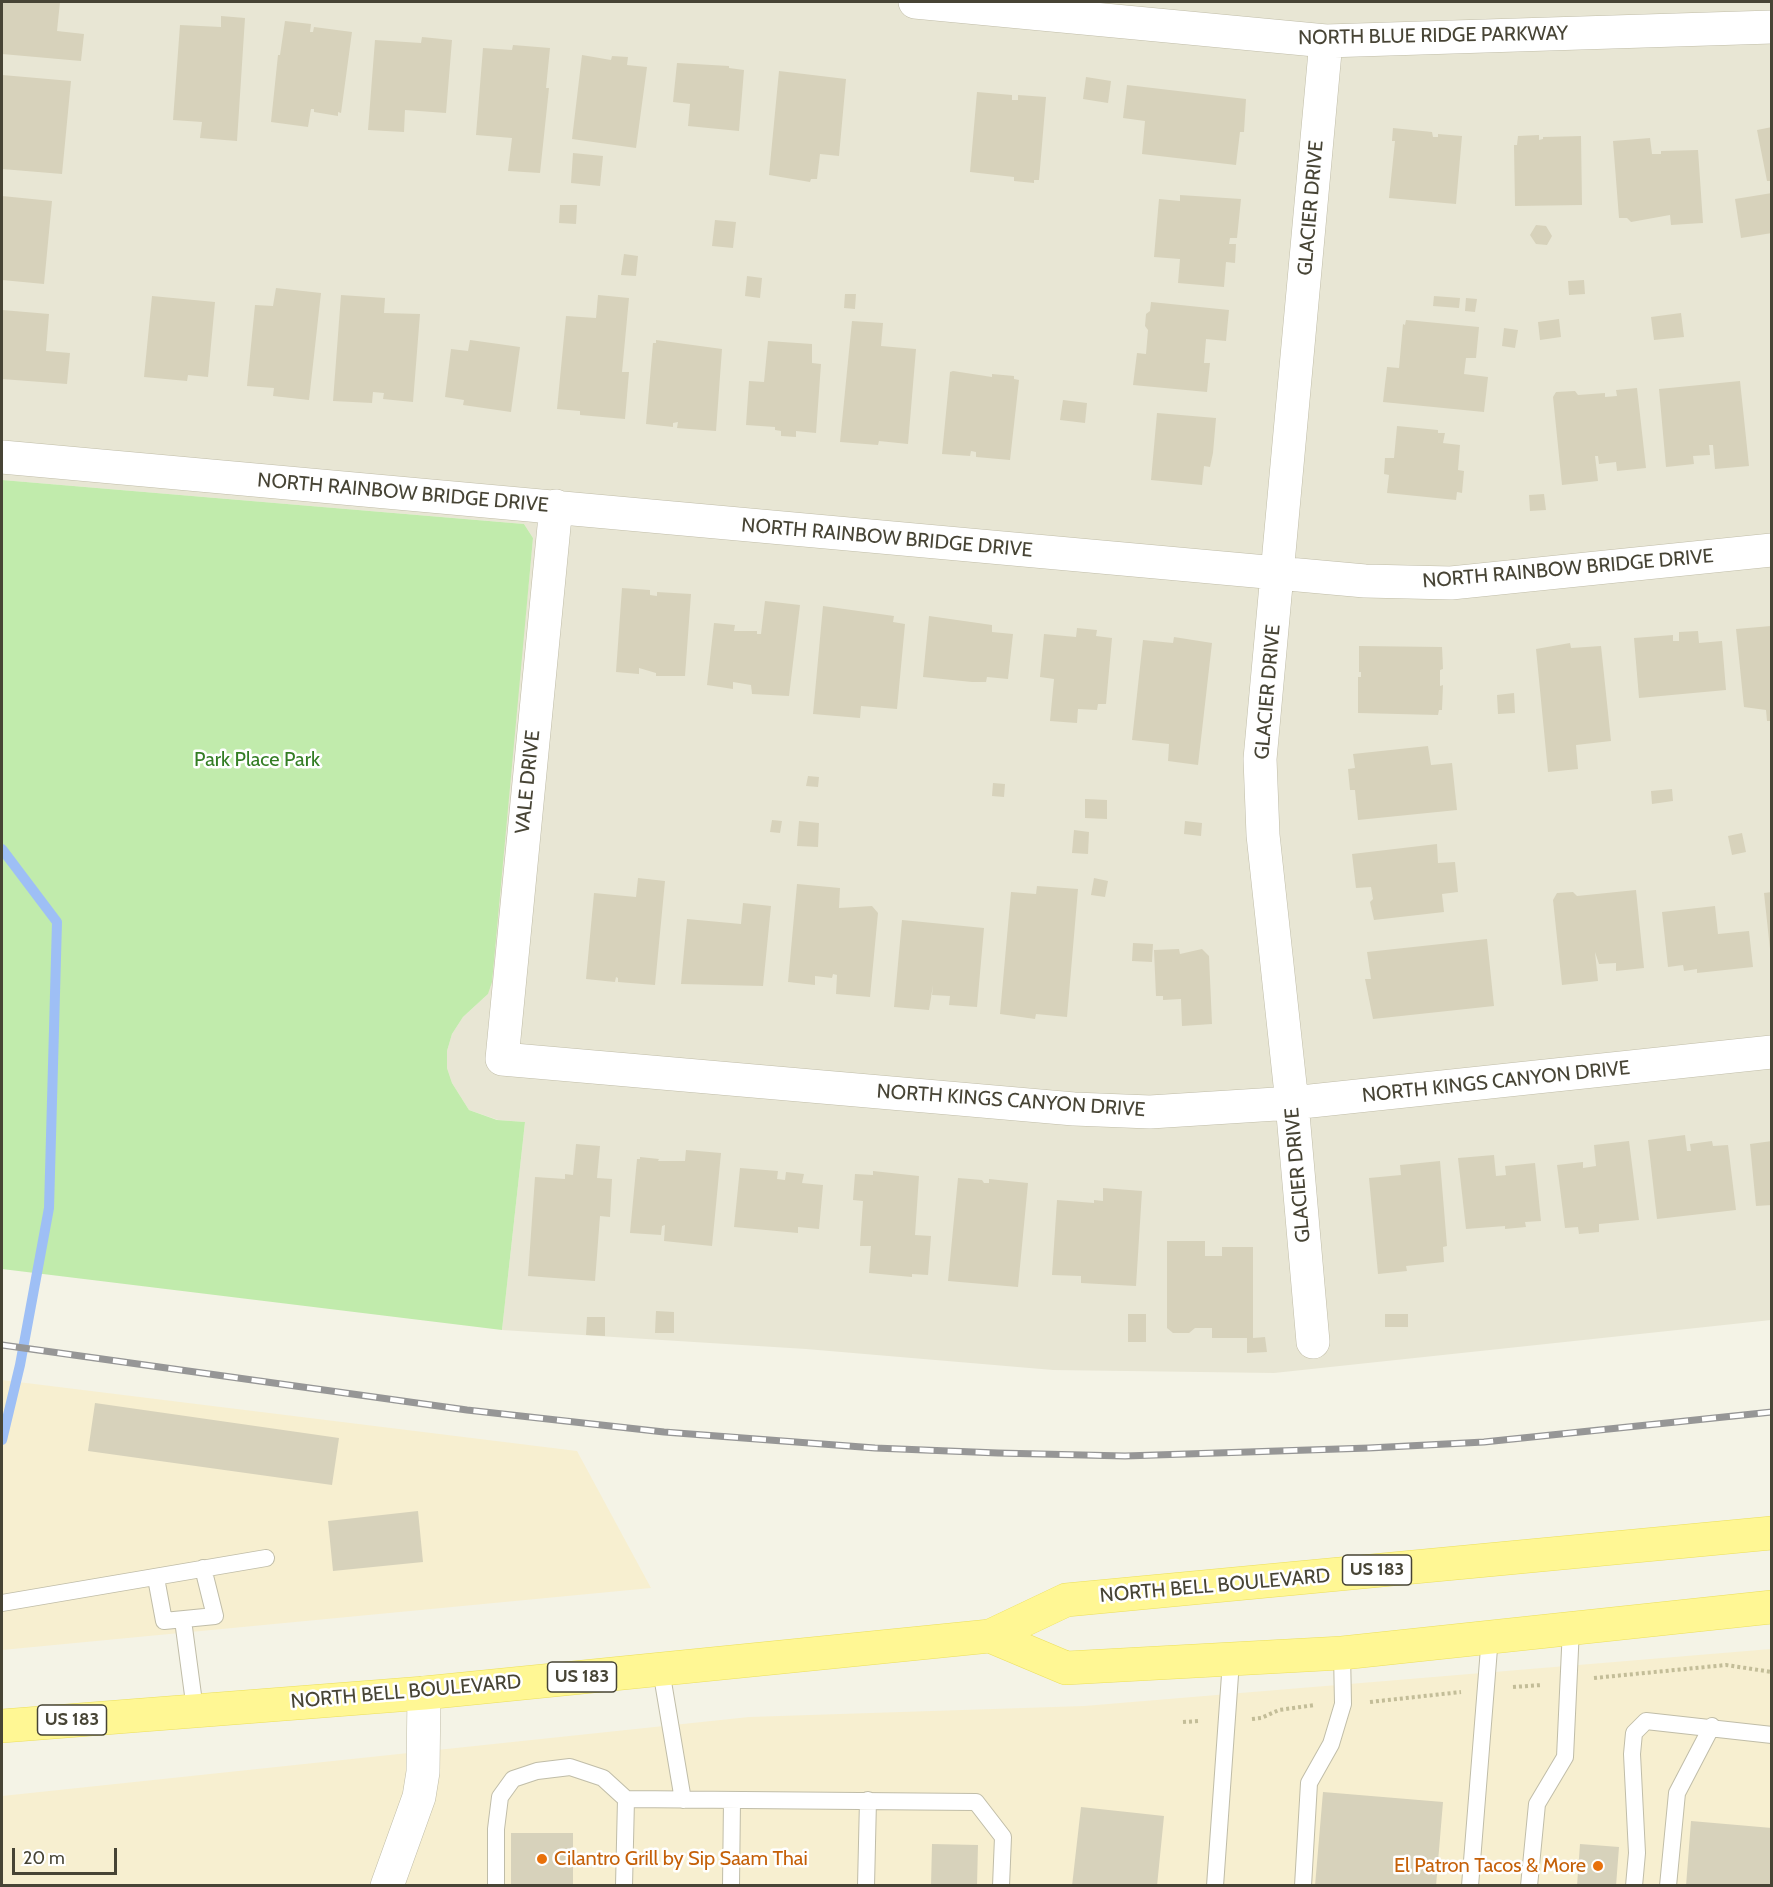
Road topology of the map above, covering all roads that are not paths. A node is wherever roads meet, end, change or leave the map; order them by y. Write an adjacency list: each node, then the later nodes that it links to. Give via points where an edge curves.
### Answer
1 (915, 2): 3 (street, NORTH BLUE RIDGE PARKWAY)
2 (1772, 27): 3 (street, NORTH BLUE RIDGE PARKWAY)
3 (1326, 41): 7 (street, GLACIER DRIVE)
4 (2, 457): 5 (street, NORTH RAINBOW BRIDGE DRIVE)
5 (556, 506): 7 (street, NORTH RAINBOW BRIDGE DRIVE); 9 (street, VALE DRIVE)
6 (1772, 550): 7 (street, NORTH RAINBOW BRIDGE DRIVE, via 1451,583)
7 (1279, 575): 10 (street, GLACIER DRIVE, via 1260,759 1263,835)
8 (1772, 1052): 10 (street, NORTH KINGS CANYON DRIVE)
9 (502, 1059): 10 (street, NORTH KINGS CANYON DRIVE, via 1074,1109 1150,1112)
10 (1292, 1103): 11 (street, GLACIER DRIVE)
11 (1313, 1342)
12 (1772, 1533): 20 (main road, NORTH BELL BOULEVARD / US 183, via 1066,1600)
13 (266, 1558): 14 (lane)
14 (203, 1568): 15 (lane); 18 (lane, via 214,1616)
15 (156, 1578): 16 (lane); 18 (lane, via 164,1621)
16 (2, 1603)
17 (1772, 1607): 19 (main road, NORTH BELL BOULEVARD / US 183)
18 (183, 1620): 26 (lane)
19 (1571, 1628): 21 (main road, NORTH BELL BOULEVARD / US 183); 43 (lane, via 1565,1757 1537,1804)
20 (990, 1636): 23 (main road, NORTH BELL BOULEVARD / US 183, via 1066,1668); 24 (main road, NORTH BELL BOULEVARD / US 183)
21 (1490, 1636): 22 (main road, NORTH BELL BOULEVARD / US 183); 42 (lane)
22 (1342, 1653): 23 (main road, NORTH BELL BOULEVARD / US 183); 41 (lane, via 1342,1704 1331,1744 1309,1783)
23 (1231, 1661): 40 (lane)
24 (661, 1670): 25 (main road, NORTH BELL BOULEVARD / US 183); 31 (lane)
25 (424, 1693): 26 (main road, NORTH BELL BOULEVARD / US 183); 34 (street, via 419,1797)
26 (195, 1710): 27 (main road, NORTH BELL BOULEVARD / US 183)
27 (2, 1726)
28 (1712, 1726): 29 (lane); 44 (lane, via 1646,1721 1634,1733); 45 (lane, via 1677,1793)
29 (1772, 1735)
30 (626, 1799): 31 (lane); 35 (lane, via 603,1778 570,1767 513,1779 500,1797); 36 (lane)
31 (683, 1800): 32 (lane)
32 (732, 1800): 33 (lane); 37 (lane)
33 (868, 1800): 38 (lane); 39 (lane, via 976,1802 1003,1837)
34 (387, 1886)
35 (496, 1886)
36 (624, 1886)
37 (731, 1886)
38 (866, 1886)
39 (1001, 1886)
40 (1215, 1886)
41 (1303, 1886)
42 (1470, 1886)
43 (1529, 1886)
44 (1634, 1886)
45 (1668, 1886)

